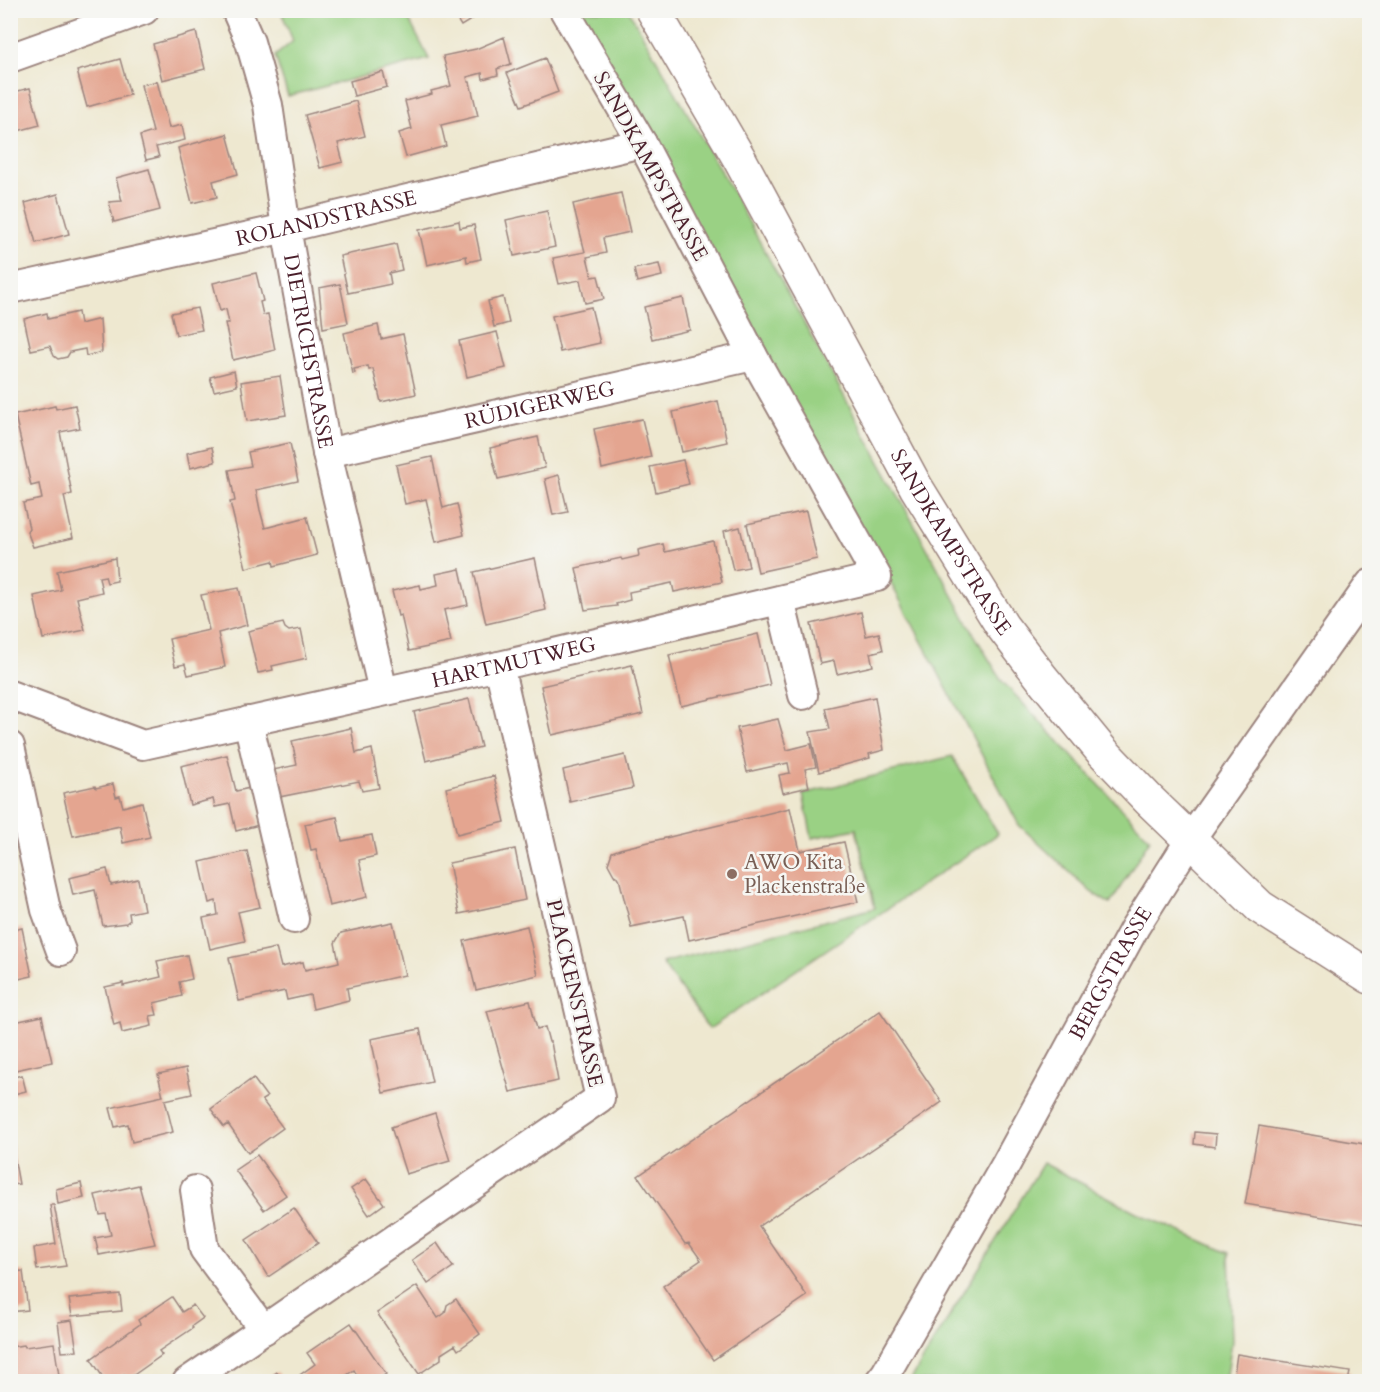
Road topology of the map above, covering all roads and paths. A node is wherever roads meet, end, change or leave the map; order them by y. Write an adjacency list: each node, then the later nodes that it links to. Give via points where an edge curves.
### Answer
1 (144, 10): 5 (street)
2 (236, 10): 7 (street, DIETRICHSTRASSE, via 250,42 268,105)
3 (564, 10): 6 (street, SANDKAMPSTRASSE)
4 (653, 10): 20 (street, SANDKAMPSTRASSE, via 739,158 916,487 1002,626 1101,750)
5 (10, 58)
6 (642, 142): 7 (street, ROLANDSTRASSE); 9 (street, SANDKAMPSTRASSE)
7 (286, 228): 8 (street, ROLANDSTRASSE); 10 (street, DIETRICHSTRASSE)
8 (10, 289)
9 (753, 356): 10 (street, RÜDIGERWEG); 11 (street, SANDKAMPSTRASSE)
10 (327, 453): 15 (street, DIETRICHSTRASSE)
11 (877, 578): 13 (street, HARTMUTWEG)
12 (1370, 584): 20 (street, BERGSTRASSE)
13 (780, 600): 14 (street, HARTMUTWEG); 17 (street)
14 (499, 666): 15 (street, HARTMUTWEG); 25 (street, PLACKENSTRASSE, via 600,1098)
15 (383, 691): 18 (street, HARTMUTWEG)
16 (10, 695): 18 (street, HARTMUTWEG, via 144,745)
17 (803, 696)
18 (248, 721): 21 (street)
19 (10, 746): 22 (street, via 46,910)
20 (1190, 840): 23 (street, SANDKAMPSTRASSE, via 1260,907); 27 (street, BERGSTRASSE, via 1135,927 1006,1164)
21 (294, 919)
22 (61, 951)
23 (1370, 977)
24 (195, 1190): 25 (street, via 204,1249)
25 (264, 1330): 26 (street, PLACKENSTRASSE)
26 (187, 1382)
27 (879, 1382)

